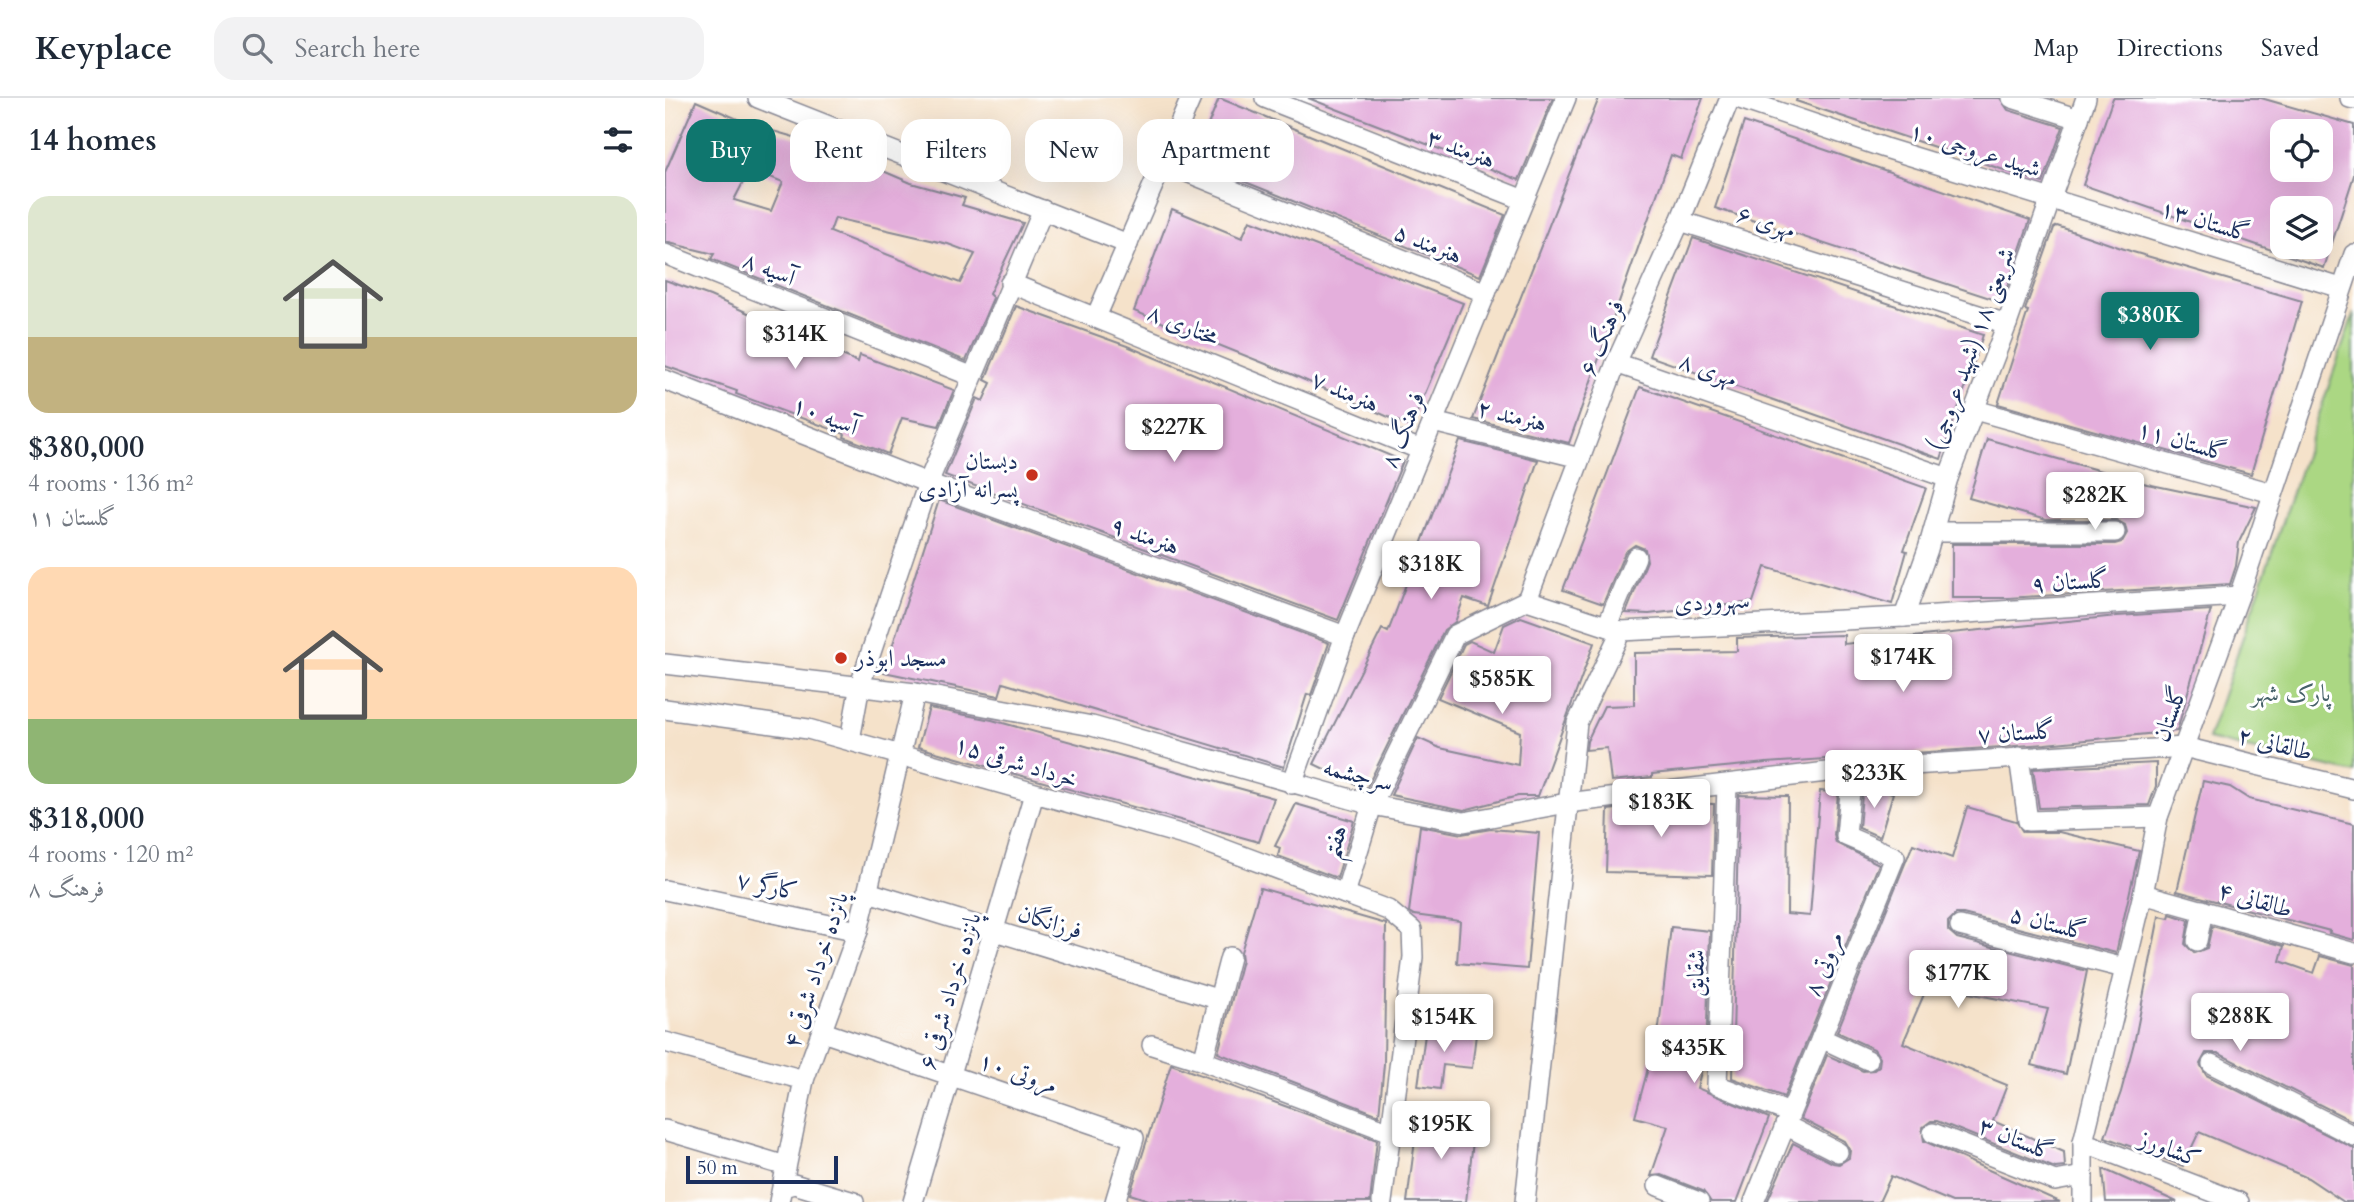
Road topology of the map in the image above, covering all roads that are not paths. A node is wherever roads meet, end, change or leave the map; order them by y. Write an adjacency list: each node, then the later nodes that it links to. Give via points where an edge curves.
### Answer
1 (758, 98): 15 (street)
2 (1191, 98): 9 (street)
3 (1265, 98): 14 (street, هنرمند ۳)
4 (1566, 98): 14 (street, فرهنگ ۸)
5 (1730, 98): 16 (street, فرهنگ ۶)
6 (1737, 98): 13 (street, شهید عروجی ۱۰)
7 (2013, 98): 10 (street)
8 (2086, 98): 10 (street, شریعتی ۱۸ (شهید عروجی))
9 (1181, 119)
10 (2079, 119): 13 (street, شریعتی ۱۸ (شهید عروجی))
11 (1154, 182): 18 (street)
12 (1211, 182): 23 (street, هنرمند ۵)
13 (2051, 199): 17 (street, شهید عروجی ۱۰); 25 (street, شریعتی ۱۸ (شهید عروجی))
14 (1524, 200): 23 (street, فرهنگ ۸)
15 (1043, 210): 18 (street); 21 (street)
16 (1680, 220): 25 (street, مهری ۶); 26 (street, فرهنگ ۶)
17 (2136, 226): 22 (street, گلستان ۱۳)
18 (1128, 243): 24 (street)
19 (665, 254): 27 (street, آسیه ۸)
20 (2354, 254): 22 (street, گلستان)
21 (1010, 283): 24 (street, مختاری ۸); 27 (street)
22 (2341, 288): 36 (street, گلستان)
23 (1486, 293): 31 (street, فرهنگ ۸)
24 (1096, 317): 28 (street, مختاری ۸)
25 (2007, 324): 30 (street, شریعتی ۱۸ (شهید عروجی))
26 (1616, 363): 33 (street, فرهنگ ۶); 34 (street, مهری ۸)
27 (971, 376): 35 (street)
28 (1251, 379): 32 (street, هنرمند ۷)
29 (665, 380): 35 (street, آسیه ۱۰)
30 (1975, 410): 34 (street, شریعتی ۱۸ (شهید عروجی)); 36 (street, گلستان ۱۱)
31 (1433, 422): 32 (street, فرهنگ ۸); 33 (street, هنرمند ۲)
32 (1421, 450): 44 (street, فرهنگ ۸)
33 (1580, 458): 41 (street, فرهنگ ۶)
34 (1948, 478): 37 (street, شریعتی ۱۸ (شهید عروجی))
35 (928, 483): 44 (street, هنرمند ۹); 46 (street)
36 (2272, 493): 40 (street, گلستان)
37 (1933, 532): 38 (street); 42 (street, شریعتی ۱۸ (شهید عروجی))
38 (2115, 533)
39 (1636, 557): 43 (street)
40 (2239, 596): 42 (street, گلستان ۹); 50 (street, گلستان)
41 (1527, 600): 43 (street, سهروردی); 59 (street, هفتم, via 1455,635)
42 (1904, 617): 43 (street, سهروردی)
43 (1614, 628): 58 (street, via 1577,723)
44 (1345, 636): 54 (street, فرهنگ ۸)
45 (665, 664): 46 (street)
46 (860, 685): 47 (street, سرچشمه); 49 (street)
47 (915, 693): 51 (street, پانزده خرداد شرقی ۴); 54 (street, سرچشمه, via 1092,726)
48 (665, 709): 49 (street, ۱۵ خرداد شرقی, via 808,729)
49 (850, 740): 51 (street, ۱۵ خرداد شرقی)
50 (2185, 747): 52 (street, گلستان ۷); 56 (street, طالقانی ۲); 60 (street, گلستان)
51 (900, 754): 57 (street, ۱۵ خرداد شرقی); 62 (street, پانزده خرداد شرقی ۴)
52 (2019, 757): 53 (street, گلستان ۷); 60 (street, via 2028,821)
53 (1852, 769): 55 (street, سرچشمه); 75 (street, مروتی ۸, via 1846,836 1895,857)
54 (1292, 784): 59 (street, سرچشمه)
55 (1727, 785): 58 (street, سرچشمه); 83 (street, شقایق, via 1717,1085)
56 (2354, 789)
57 (1034, 794): 63 (street, ۱۵ خرداد شرقی, via 1229,848); 67 (street, پانزده خرداد شرقی ۶)
58 (1567, 803): 59 (street, سرچشمه, via 1464,822); 98 (street)
59 (1372, 805): 63 (street, هفتم)
60 (2158, 817): 64 (street, گلستان)
61 (665, 890): 68 (street, کارگر ۷)
62 (868, 892): 67 (street, فرزانگان); 68 (street, پانزده خرداد شرقی ۴)
63 (1345, 894): 85 (street, via 1388,910 1412,930 1413,957)
64 (2143, 894): 65 (street, طالقانی ۴); 72 (street, گلستان)
65 (2203, 911): 69 (street); 70 (street, طالقانی ۴)
66 (1960, 926): 72 (street, گلستان ۵)
67 (994, 930): 73 (street, فرزانگان); 81 (street, پانزده خرداد شرقی ۶)
68 (858, 931): 74 (street, پانزده خرداد شرقی ۴)
69 (2197, 941)
70 (2354, 953)
71 (1230, 957): 73 (street)
72 (2124, 968): 88 (street, گلستان)
73 (1217, 999): 79 (street)
74 (823, 1032): 81 (street, مروتی ۱۰); 82 (street, پانزده خرداد شرقی ۴)
75 (1821, 1038): 78 (street); 83 (street, مروتی ۸)
76 (665, 1042): 82 (street)
77 (1152, 1045): 79 (street)
78 (1868, 1059)
79 (1203, 1061): 85 (street)
80 (2213, 1063): 87 (street)
81 (950, 1077): 95 (street, پانزده خرداد شرقی ۶); 96 (street, مروتی ۱۰, via 1134,1138)
82 (804, 1080): 90 (street, پانزده خرداد شرقی ۴)
83 (1788, 1119): 89 (street); 100 (street, مروتی ۸)
84 (665, 1130): 90 (street)
85 (1390, 1132): 97 (street)
86 (1933, 1133): 91 (street, گلستان ۳, via 2055,1181)
87 (2354, 1136)
88 (2083, 1142): 91 (street, گلستان); 102 (street, کشاورز)
89 (1838, 1152)
90 (786, 1166): 93 (street, پانزده خرداد شرقی ۴)
91 (2083, 1176): 101 (street, گلستان)
92 (1658, 1186): 99 (street)
93 (781, 1194): 94 (street, via 794,1184)
94 (854, 1202)
95 (913, 1202)
96 (1115, 1202)
97 (1382, 1202)
98 (1525, 1202)
99 (1699, 1202)
100 (1754, 1202)
101 (2083, 1202)
102 (2239, 1202)

